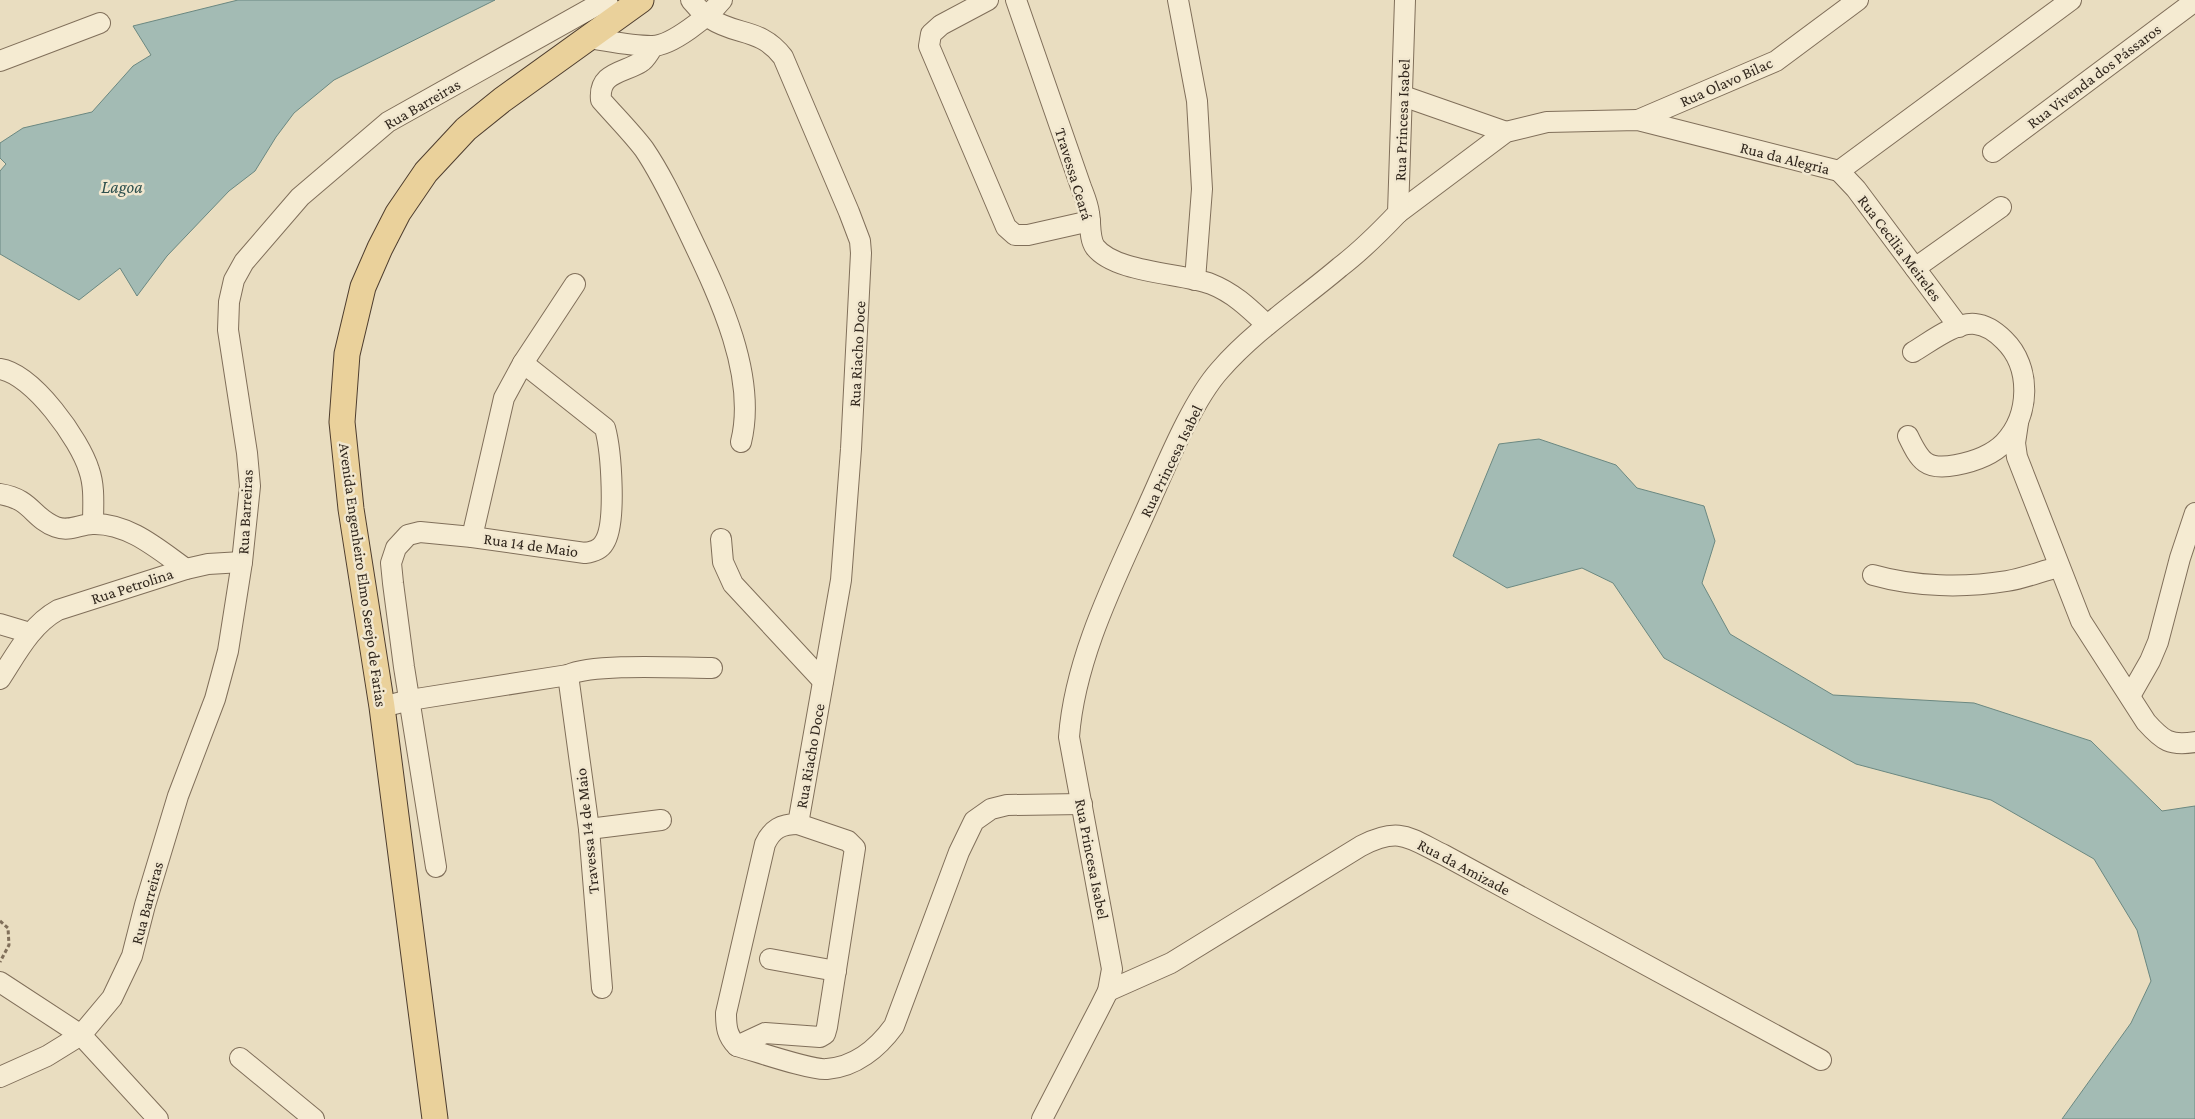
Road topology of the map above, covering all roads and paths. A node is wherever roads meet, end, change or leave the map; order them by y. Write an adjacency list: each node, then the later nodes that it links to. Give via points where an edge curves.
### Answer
1 (640, 0): 11 (main road, Avenida Engenheiro Elmo Serejo de Farias)
2 (691, 0): 12 (street, Rua Riacho Doce)
3 (722, 0): 12 (street)
4 (988, 0): 24 (street, via 941,26 931,34 929,46 1006,227 1015,235 1028,235)
5 (1016, 0): 24 (street, Travessa Ceará, via 1082,187)
6 (1178, 0): 26 (street, via 1198,110 1202,189)
7 (1404, 0): 17 (street, Rua Princesa Isabel)
8 (1858, 0): 18 (street, Rua Olavo Bilac, via 1776,61)
9 (2072, 0): 21 (street, Rua da Alegria)
10 (2195, 1): 20 (street, Rua Vivenda dos Pássaros)
11 (609, 6): 14 (main road, Avenida Engenheiro Elmo Serejo de Farias); 41 (street, Rua Barreiras, via 388,122 300,197 244,262 234,280 228,330 250,486)
12 (707, 16): 15 (street); 50 (street, Rua Riacho Doce, via 764,39 783,57 860,240 861,296 841,580)
13 (100, 22): 16 (street)
14 (589, 38): 15 (street); 53 (main road, Avenida Engenheiro Elmo Serejo de Farias, via 466,129 426,172 398,212 363,287 347,354 342,422 351,509)
15 (653, 47): 35 (street, via 640,62 612,76 600,94 601,100 643,148 663,180 716,289 741,378 745,418)
16 (0, 61)
17 (1403, 96): 19 (street); 23 (street, Rua Princesa Isabel)
18 (1638, 120): 19 (street, Rua da Alegria, via 1547,122); 21 (street, Rua da Alegria)
19 (1506, 132): 23 (street, Rua da Alegria)
20 (1993, 152)
21 (1839, 171): 25 (street, Rua Cecilia Meireles)
22 (2001, 207): 25 (street)
23 (1398, 213): 28 (street, Rua Princesa Isabel, via 1341,267)
24 (1090, 221): 26 (street, Travessa Ceará, via 1094,245 1101,252 1141,269)
25 (1915, 268): 29 (street, Rua Cecilia Meireles)
26 (1195, 280): 28 (street, Travessa Ceará, via 1229,292)
27 (575, 284): 31 (street, Rua 14 de Maio)
28 (1267, 325): 55 (street, Rua Princesa Isabel, via 1229,360 1205,390 1170,456 1109,593 1071,708 1069,737)
29 (1959, 327): 30 (street); 33 (street, via 1975,324 1989,329 2012,347 2026,385)
30 (1913, 352)
31 (523, 363): 39 (street, Rua 14 de Maio, via 504,398); 39 (street, Rua 14 de Maio, via 605,428 612,484 608,537 600,548 585,553)
32 (0, 370): 38 (street, via 20,378 35,390 71,436 90,474)
33 (2018, 423): 34 (street, via 2004,443 1986,455 1952,466 1927,465 1918,457); 42 (street, via 2017,457)
34 (1908, 436)
35 (741, 442)
36 (0, 494): 38 (street, via 25,502 54,526 66,529)
37 (2195, 513): 51 (street, via 2158,642)
38 (93, 524): 43 (street, via 130,532)
39 (472, 537): 52 (street, Rua 14 de Maio, via 420,532 408,535 396,548 391,563 392,583)
40 (721, 539): 50 (street, via 723,562 734,584)
41 (242, 562): 43 (street, Rua Petrolina); 67 (street, Rua Barreiras, via 222,676 178,796 132,956 112,998)
42 (2059, 567): 44 (street, via 2008,581 1954,585 1893,581); 51 (street, via 2081,621)
43 (186, 569): 46 (street, Rua Petrolina, via 58,610)
44 (1873, 575)
45 (0, 624): 46 (street)
46 (30, 633): 49 (street, Rua Petrolina)
47 (712, 668): 48 (street, via 613,669)
48 (568, 675): 52 (street); 58 (street, Travessa 14 de Maio)
49 (0, 679)
50 (823, 681): 57 (street, Rua Riacho Doce)
51 (2130, 696): 54 (street, via 2156,733 2172,744)
52 (410, 700): 53 (street); 59 (street, Rua 14 de Maio)
53 (382, 707): 74 (main road, Avenida Engenheiro Elmo Serejo de Farias)
54 (2190, 742)
55 (1082, 804): 66 (street, Rua Princesa Isabel, via 1111,956); 68 (street, via 1007,806 991,809 974,821 959,852 894,1026 862,1057 853,1063 825,1070)
56 (661, 820): 58 (street)
57 (798, 824): 63 (street, via 848,841 855,848); 68 (street, Rua Riacho Doce, via 785,824 770,834 760,859 726,1013 729,1038)
58 (589, 829): 65 (street, Travessa 14 de Maio)
59 (436, 868)
60 (0, 921): 62 (path, via 8,928 9,945)
61 (770, 959): 63 (street)
62 (0, 962)
63 (836, 971): 68 (street, via 824,1034 820,1037 765,1034)
64 (0, 982): 67 (street)
65 (602, 988)
66 (1108, 991): 70 (street, Rua da Amizade, via 1171,963 1361,846 1393,834 1412,839 1444,855); 75 (street, Rua Princesa Isabel)
67 (80, 1035): 71 (street, Rua Barreiras, via 47,1056); 72 (street)
68 (737, 1046)
69 (240, 1058): 73 (street)
70 (1821, 1060)
71 (0, 1077)
72 (158, 1119)
73 (314, 1119)
74 (435, 1119)
75 (1042, 1119)

